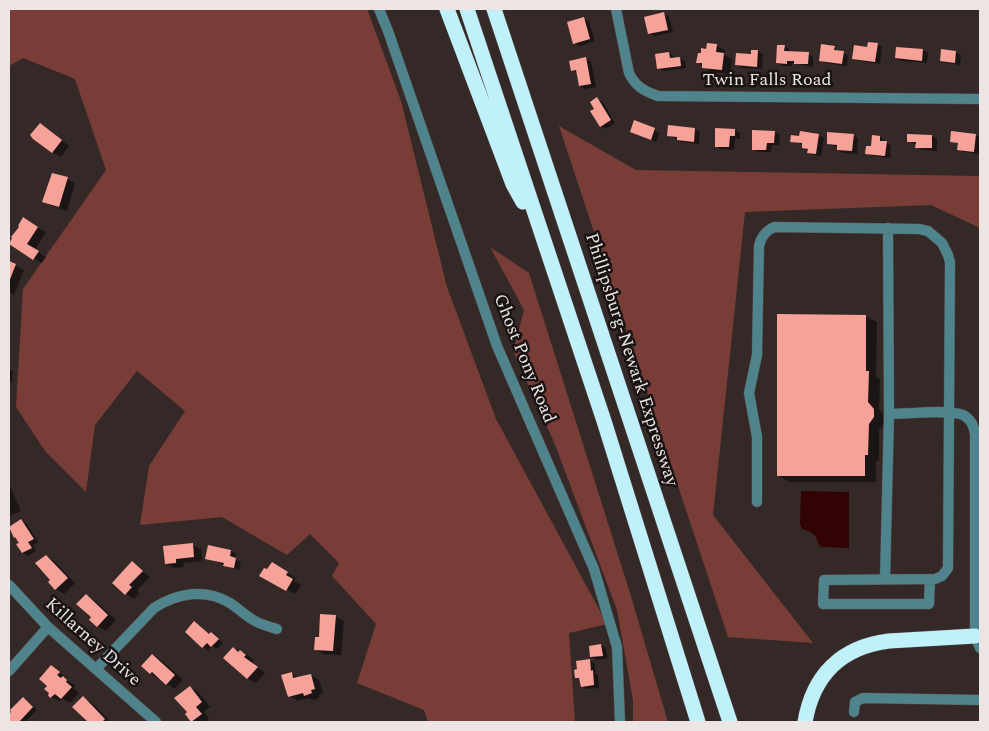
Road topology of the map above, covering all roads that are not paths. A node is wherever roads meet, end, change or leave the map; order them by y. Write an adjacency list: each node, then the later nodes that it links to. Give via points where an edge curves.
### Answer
1 (378, 9): 23 (street, Ghost Pony Road, via 497,346 594,569 617,647)
2 (446, 9): 8 (highway, via 513,184)
3 (467, 9): 8 (highway)
4 (494, 9): 25 (highway, Phillipsburg-Newark Expressway)
5 (616, 9): 6 (street, Twin Falls Road, via 628,73 640,88 658,96)
6 (980, 99)
7 (888, 228): 9 (street, via 928,231 942,243 948,255); 10 (street); 11 (street, via 774,227 762,236 759,246 757,354 749,393 757,437)
8 (541, 234): 24 (highway, via 607,430)
9 (949, 413): 10 (street); 13 (street, via 948,568 942,576); 17 (street, via 968,418 974,428)
10 (889, 414): 12 (street)
11 (757, 502)
12 (885, 579): 13 (street); 13 (street, via 824,580 823,604 929,604)
13 (930, 580)
14 (9, 585): 15 (street, Killarney Drive)
15 (48, 627): 18 (street, Killarney Drive); 19 (street)
16 (277, 629): 18 (street, via 257,622 231,604 212,596 185,594 154,608)
17 (978, 640): 26 (highway, via 875,642 852,651 822,677 813,692)
18 (96, 669): 22 (street, Killarney Drive)
19 (9, 671)
20 (980, 700): 21 (street, via 863,698 855,702)
21 (854, 712)
22 (156, 722)
23 (620, 722)
24 (698, 722)
25 (730, 722)
26 (805, 722)

